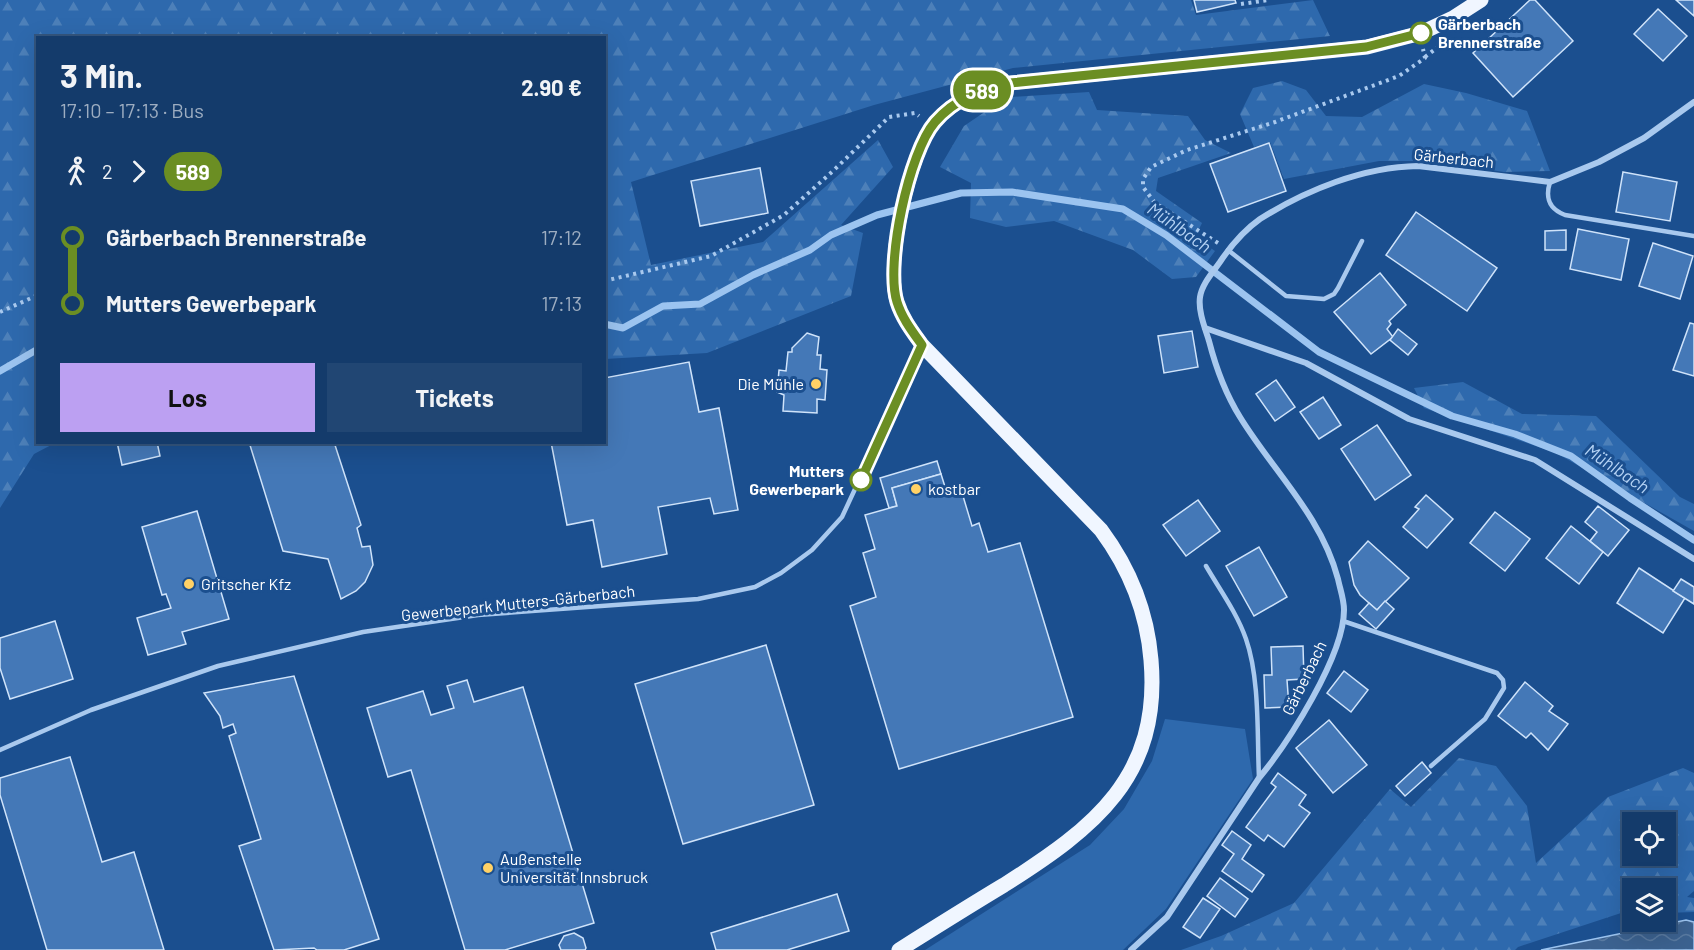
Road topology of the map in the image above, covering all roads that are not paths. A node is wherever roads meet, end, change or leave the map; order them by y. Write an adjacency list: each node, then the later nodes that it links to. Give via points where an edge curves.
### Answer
1 (1481, 0): 8 (main road, via 1421,33 1366,47 1010,83 966,97 933,124 915,159 900,216 895,250 896,300)
2 (1694, 102): 3 (street, Gärberbach, via 1644,138)
3 (1550, 182): 4 (lane, via 1552,208 1565,214); 6 (street, Gärberbach, via 1418,166 1375,170 1335,183 1269,214 1242,233)
4 (1694, 236)
5 (1362, 241): 6 (lane, via 1338,288 1324,299 1286,296)
6 (1228, 250): 7 (street, Gärberbach, via 1206,281 1200,297)
7 (1205, 328): 9 (street, via 1306,363 1409,419 1535,460); 11 (street, Gärberbach, via 1214,363 1231,402 1321,535 1342,594)
8 (922, 345): 12 (lane, Gewerbepark Mutters-Gärberbach, via 843,517 812,550 755,587 698,599 478,615 363,632 219,666 91,710); 15 (main road, via 1094,522 1116,551 1135,588 1146,627 1152,703 1144,738 1129,773 1117,793 1087,826 1054,852)
9 (1694, 559)
10 (1206, 566): 14 (lane, via 1246,640 1253,673)
11 (1343, 621): 13 (lane, via 1501,676 1504,688 1485,719); 14 (street, Gärberbach, via 1323,677 1276,758)
12 (0, 750)
13 (1431, 766)
14 (1259, 778): 16 (street, Gärberbach, via 1167,916)
15 (899, 950)
16 (1131, 950)

